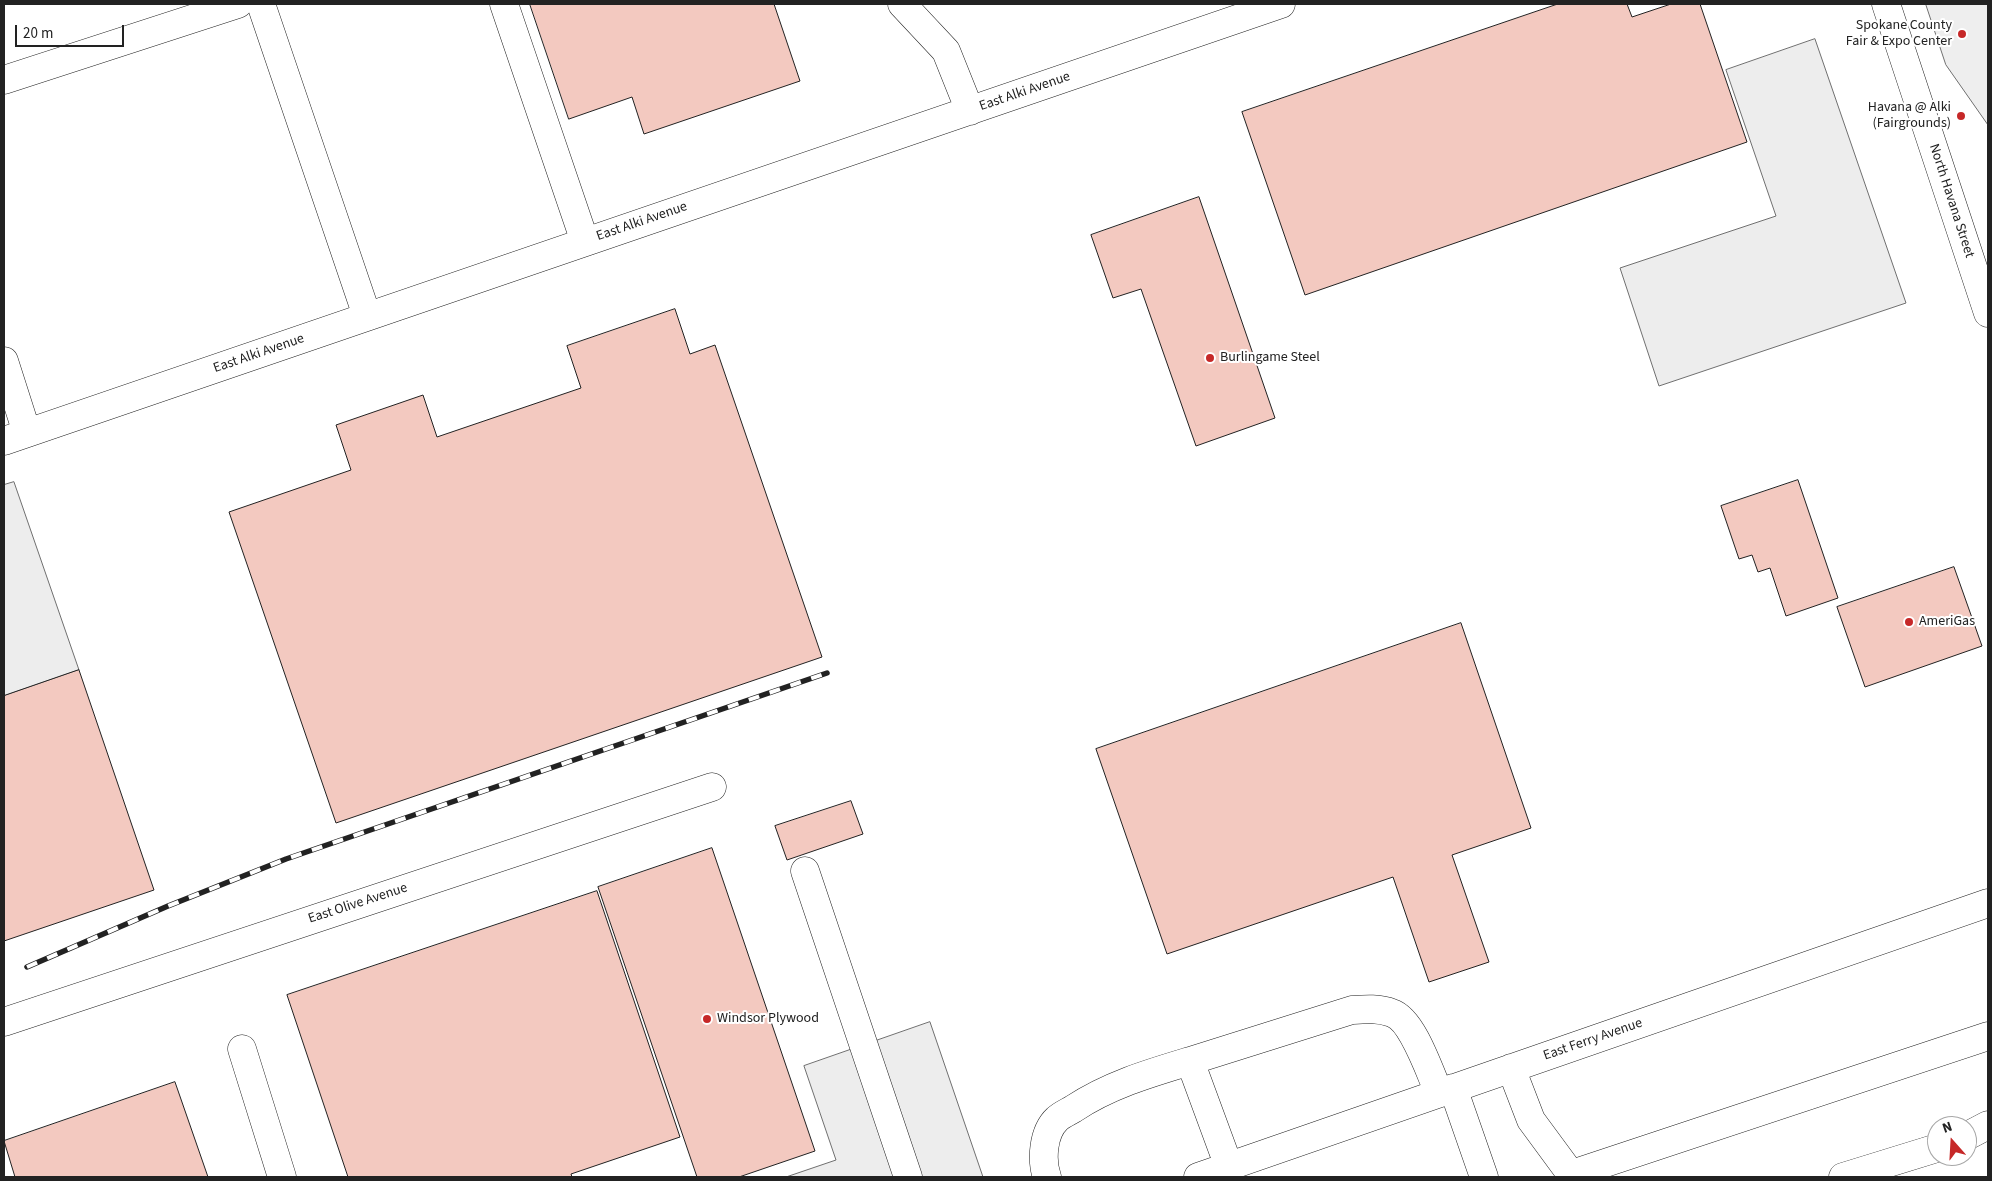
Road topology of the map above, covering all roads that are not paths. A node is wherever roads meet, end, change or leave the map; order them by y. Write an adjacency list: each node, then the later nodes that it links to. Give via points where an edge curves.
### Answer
1 (238, 4): 8 (street)
2 (261, 4): 12 (street)
3 (504, 4): 10 (street)
4 (902, 4): 9 (street, via 946,52)
5 (1281, 4): 7 (street, East Alki Avenue)
6 (1886, 4): 11 (street, North Havana Street)
7 (1244, 10): 9 (street, East Alki Avenue)
8 (4, 80)
9 (970, 110): 10 (street, East Alki Avenue)
10 (585, 242): 12 (street, East Alki Avenue)
11 (1988, 313)
12 (367, 316): 14 (street, East Alki Avenue)
13 (4, 361): 14 (street)
14 (16, 437)
15 (712, 787): 18 (street, East Olive Avenue)
16 (804, 871): 28 (street)
17 (1988, 903): 22 (street, East Ferry Avenue)
18 (4, 1022)
19 (1988, 1036): 26 (street)
20 (242, 1049): 27 (street)
21 (1190, 1062): 23 (street, via 1352,1010 1374,1009 1394,1013 1403,1021); 25 (street); 29 (street, via 1140,1076 1089,1098 1056,1120 1048,1134 1043,1159)
22 (1511, 1068): 23 (street, East Ferry Avenue); 26 (street, via 1531,1120)
23 (1446, 1091): 25 (street, East Ferry Avenue); 31 (street)
24 (1927, 1151): 32 (street)
25 (1229, 1167): 30 (street, East Ferry Avenue)
26 (1572, 1176)
27 (282, 1177)
28 (908, 1177)
29 (1047, 1177)
30 (1198, 1177)
31 (1484, 1177)
32 (1844, 1177)

